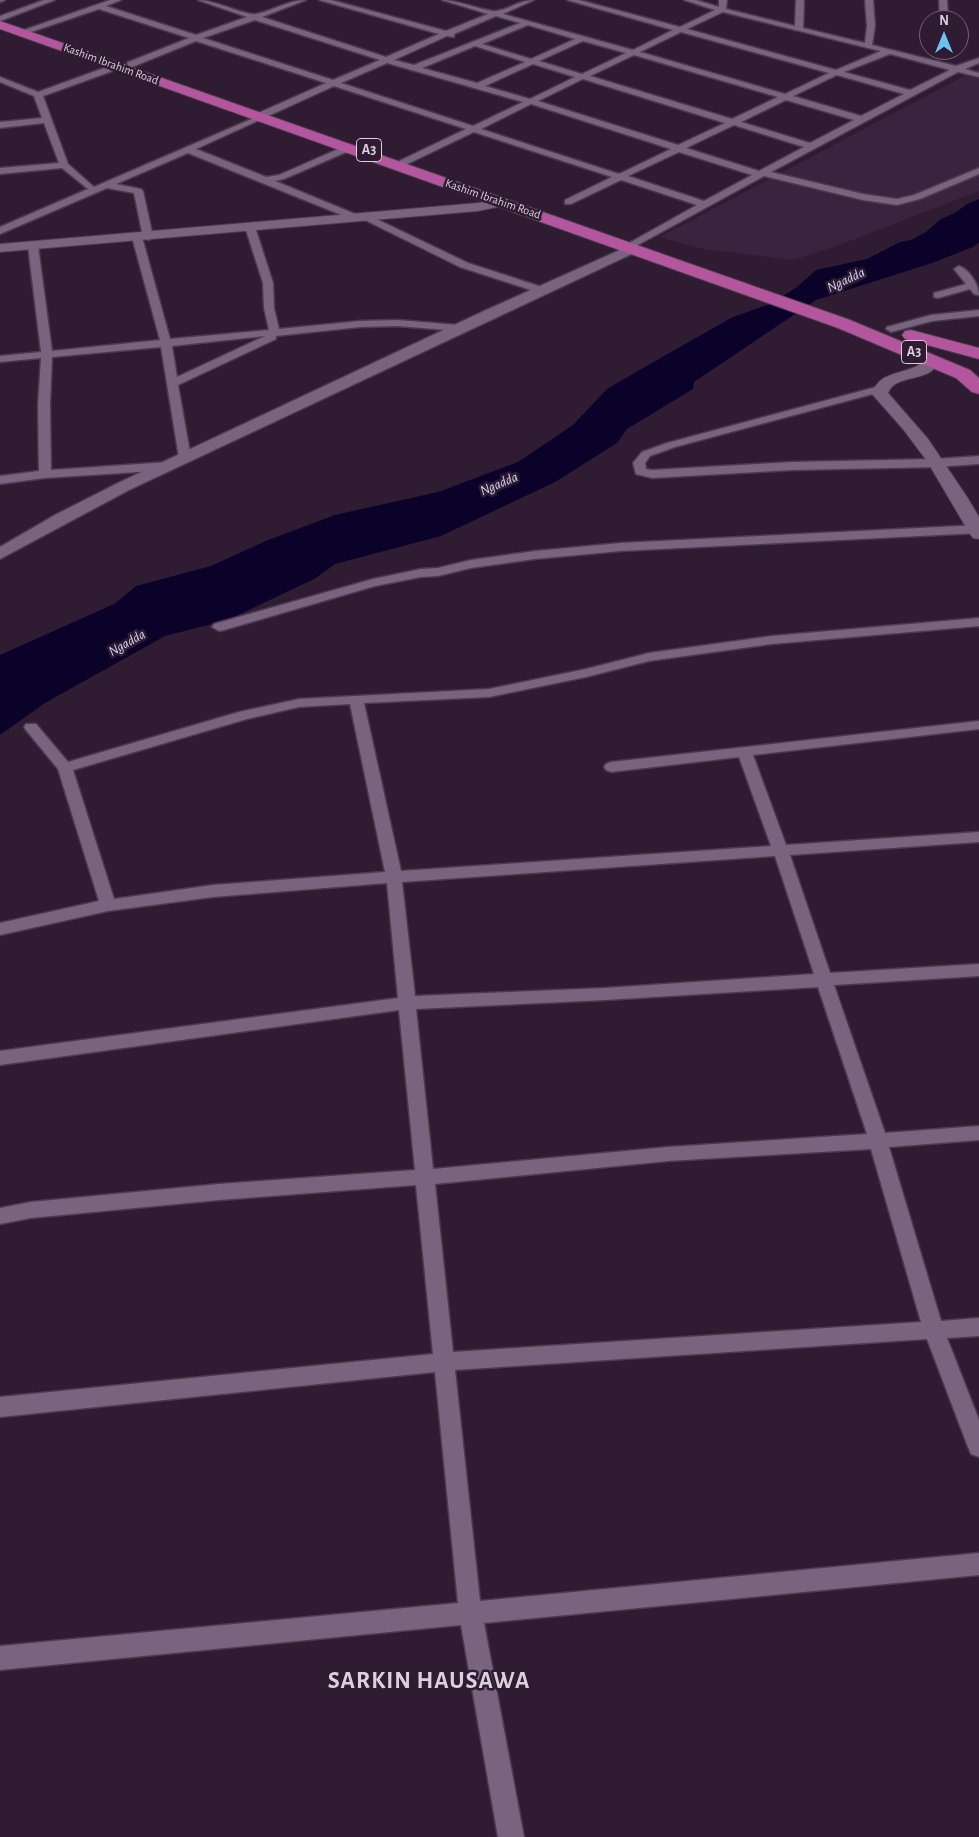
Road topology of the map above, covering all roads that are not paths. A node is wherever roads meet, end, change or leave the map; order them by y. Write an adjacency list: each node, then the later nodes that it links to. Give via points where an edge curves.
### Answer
1 (50, 0): 19 (street)
2 (117, 0): 14 (street)
3 (202, 0): 18 (street)
4 (302, 0): 18 (street)
5 (323, 0): 25 (street)
6 (446, 0): 15 (street)
7 (478, 0): 15 (street)
8 (530, 0): 17 (street)
9 (571, 0): 22 (street)
10 (688, 0): 16 (street)
11 (723, 0): 16 (street)
12 (800, 0): 23 (street)
13 (868, 0): 29 (street, via 871,26)
14 (98, 6): 24 (street); 26 (street)
15 (483, 10): 17 (street)
16 (722, 10): 22 (street); 23 (street)
17 (495, 14): 20 (street); 25 (street)
18 (256, 16): 26 (street); 32 (street)
19 (0, 20): 24 (highway, Kashim Ibrahim Road / A3)
20 (527, 22): 27 (street); 28 (street)
21 (0, 24): 35 (highway, Kashim Ibrahim Road / A3)
22 (680, 29): 31 (street); 38 (street)
23 (799, 29): 29 (street)
24 (28, 30): 35 (highway, Kashim Ibrahim Road / A3)
25 (446, 34): 28 (street); 32 (street)
26 (196, 38): 35 (street); 42 (street)
27 (583, 38): 31 (street); 34 (street)
28 (477, 43): 34 (street); 36 (street)
29 (868, 46): 30 (street)
30 (889, 51): 37 (street, via 943,61); 38 (street)
31 (632, 52): 40 (street); 46 (street)
32 (387, 60): 36 (street); 42 (street)
33 (979, 60): 37 (street)
34 (532, 61): 40 (street); 43 (street)
35 (123, 66): 45 (street); 48 (highway, Kashim Ibrahim Road / A3)
36 (416, 67): 43 (street)
37 (957, 69): 39 (street); 44 (street)
38 (835, 73): 44 (street); 46 (street)
39 (979, 75)
40 (580, 76): 47 (street); 51 (street)
41 (0, 79): 45 (street)
42 (333, 82): 48 (street); 53 (street)
43 (478, 86): 47 (street)
44 (911, 93): 49 (street)
45 (38, 96): 50 (street)
46 (784, 97): 49 (street); 51 (street)
47 (529, 101): 53 (street); 56 (street)
48 (261, 115): 55 (highway, Kashim Ibrahim Road / A3); 57 (street); 58 (highway, Kashim Ibrahim Road / A3); 66 (street)
49 (861, 119): 54 (street)
50 (46, 120): 52 (street); 59 (street)
51 (733, 122): 54 (street); 56 (street)
52 (0, 125)
53 (474, 129): 58 (street); 63 (street)
54 (811, 146): 62 (street)
55 (348, 148): 58 (highway, Kashim Ibrahim Road / A3); 64 (street, via 281,177)
56 (680, 148): 62 (street); 63 (street)
57 (187, 149): 64 (street); 65 (street)
58 (401, 164): 67 (highway, Kashim Ibrahim Road / A3); 76 (highway, Kashim Ibrahim Road / A3)
59 (64, 165): 60 (street); 66 (street)
60 (0, 171)
61 (979, 171): 62 (street, via 897,202)
62 (761, 173): 69 (street)
63 (620, 178): 68 (street); 69 (street)
64 (265, 180): 70 (street)
65 (105, 185): 73 (street); 74 (street, via 138,191)
66 (89, 187): 71 (street)
67 (502, 202): 70 (main road, via 478,208); 76 (highway, Kashim Ibrahim Road / A3)
68 (568, 202)
69 (704, 204): 76 (street)
70 (361, 218): 72 (main road); 80 (street, via 464,265)
71 (0, 225)
72 (250, 228): 74 (main road); 87 (street, via 268,283 268,308)
73 (0, 231)
74 (142, 237): 75 (main road); 88 (street)
75 (33, 246): 77 (main road); 90 (street)
76 (633, 246): 80 (street); 83 (highway, Kashim Ibrahim Road / A3)
77 (0, 248)
78 (959, 269): 79 (street)
79 (976, 289): 81 (street)
80 (541, 290): 84 (street)
81 (938, 295)
82 (979, 313): 85 (street, via 931,318)
83 (852, 321): 85 (highway, Kashim Ibrahim Road / A3); 92 (highway, Kashim Ibrahim Road / A3); 93 (highway)
84 (458, 328): 86 (street, via 395,323); 97 (street)
85 (891, 330): 89 (highway, Kashim Ibrahim Road / A3)
86 (288, 332): 87 (street); 94 (street)
87 (275, 333): 88 (street)
88 (166, 344): 90 (street); 94 (street)
89 (979, 354)
90 (46, 355): 91 (street); 101 (street)
91 (0, 359)
92 (932, 360): 93 (highway, Kashim Ibrahim Road / A3); 96 (main road, via 924,369 904,375)
93 (974, 373): 95 (highway, Kashim Ibrahim Road / A3)
94 (172, 384): 97 (street)
95 (979, 388)
96 (880, 389): 99 (main road, via 880,394); 99 (street, via 670,445 646,454 639,463 640,471 652,474 793,466)
97 (185, 458): 100 (street)
98 (979, 460): 99 (street)
99 (936, 463): 103 (main road)
100 (169, 466): 101 (street); 104 (street, via 67,516)
101 (45, 474): 102 (street)
102 (0, 480)
103 (978, 531): 106 (street, via 621,547 535,555 373,582)
104 (0, 554)
105 (979, 622): 107 (street, via 772,640 649,657 489,693)
106 (219, 627)
107 (356, 699): 112 (street, via 299,703 244,715); 115 (street)
108 (979, 725): 110 (street)
109 (31, 727): 112 (street)
110 (744, 751): 111 (street); 114 (street)
111 (611, 767)
112 (65, 768): 116 (street)
113 (979, 837): 114 (street)
114 (780, 850): 115 (street); 119 (street)
115 (394, 877): 116 (street, via 213,891); 120 (street)
116 (108, 905): 117 (street)
117 (0, 929)
118 (979, 970): 119 (street)
119 (822, 981): 120 (street); 123 (street)
120 (408, 1003): 121 (street); 124 (street)
121 (0, 1058)
122 (979, 1133): 123 (street)
123 (878, 1141): 124 (street, via 668,1154); 127 (street)
124 (425, 1178): 125 (street, via 219,1192 31,1210); 128 (street)
125 (0, 1216)
126 (979, 1327): 127 (street)
127 (934, 1331): 128 (street); 130 (street)
128 (445, 1362): 129 (street); 132 (street)
129 (0, 1407)
130 (979, 1447)
131 (979, 1564): 132 (street)
132 (470, 1612): 133 (street); 134 (street)
133 (0, 1658)
134 (512, 1837)

